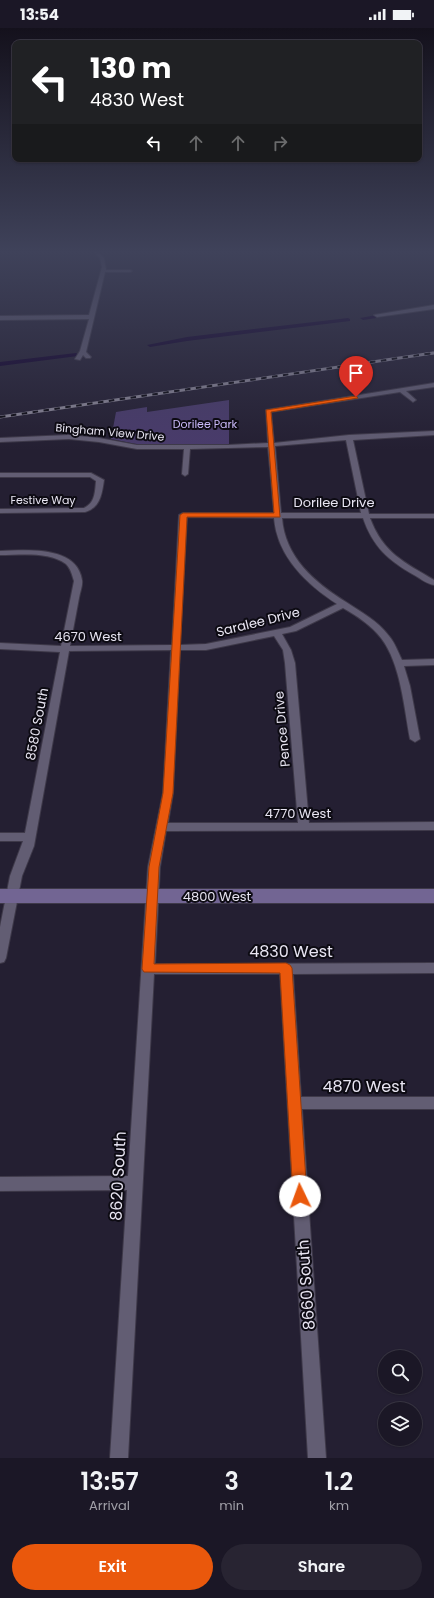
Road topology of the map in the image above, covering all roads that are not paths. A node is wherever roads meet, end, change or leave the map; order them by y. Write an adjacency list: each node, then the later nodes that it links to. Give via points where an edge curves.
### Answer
1 (91, 317): 2 (street); 3 (street)
2 (0, 318)
3 (83, 352): 4 (street); 5 (street)
4 (88, 357)
5 (78, 359)
6 (434, 385): 7 (street)
7 (401, 390): 8 (street); 13 (street, via 268,411)
8 (413, 400)
9 (432, 433): 10 (street, Bingham View Drive); 12 (street)
10 (349, 437): 13 (street, Bingham View Drive); 19 (street)
11 (0, 440): 14 (street, Bingham View Drive, via 69,437 137,447)
12 (434, 442)
13 (271, 445): 14 (street, Bingham View Drive); 18 (street)
14 (187, 448): 15 (street)
15 (185, 474)
16 (0, 475): 17 (street, Festive Way, via 96,476 100,480 96,503 85,510)
17 (0, 511)
18 (277, 515): 19 (street, Dorilee Drive); 23 (street, via 281,538 292,559 310,579); 27 (street, Dorilee Drive, via 183,515)
19 (366, 516): 20 (street, Dorilee Drive); 22 (street, via 375,540 388,553)
20 (434, 516)
21 (0, 553): 26 (street, 8580 South, via 42,554 66,560 75,568 78,581)
22 (434, 583)
23 (342, 604): 24 (street, Saralee Drive, via 304,624); 29 (street, via 363,616 379,630 393,649)
24 (276, 633): 27 (street, Saralee Drive, via 216,646); 33 (street, Pence Drive, via 287,650 290,663)
25 (0, 646): 26 (street, 4670 West)
26 (64, 649): 27 (street, 4670 West); 35 (street, 8580 South)
27 (176, 649): 32 (street, Dorilee Drive, via 168,793)
28 (434, 662): 29 (street)
29 (399, 663): 30 (street)
30 (415, 739)
31 (434, 826): 33 (street, 4770 West)
32 (161, 827): 33 (street, 4770 West); 37 (street, Dorilee Drive, via 154,867)
33 (304, 827)
34 (0, 837): 35 (street)
35 (30, 837): 36 (street, 8580 South)
36 (6, 896): 37 (street, 4800 West); 39 (street, 8580 South)
37 (153, 896): 38 (street, 4800 West); 42 (street, 8620 South)
38 (434, 896)
39 (0, 958)
40 (286, 968): 41 (street, 4830 West); 42 (street, 4830 West); 44 (street, 8660 South)
41 (434, 968)
42 (148, 969): 45 (street, 8620 South)
43 (434, 1103): 44 (street, 4870 West)
44 (294, 1104): 48 (street, 8660 South)
45 (136, 1183): 46 (street); 47 (street, 8620 South)
46 (0, 1184)
47 (119, 1458)
48 (317, 1458)

